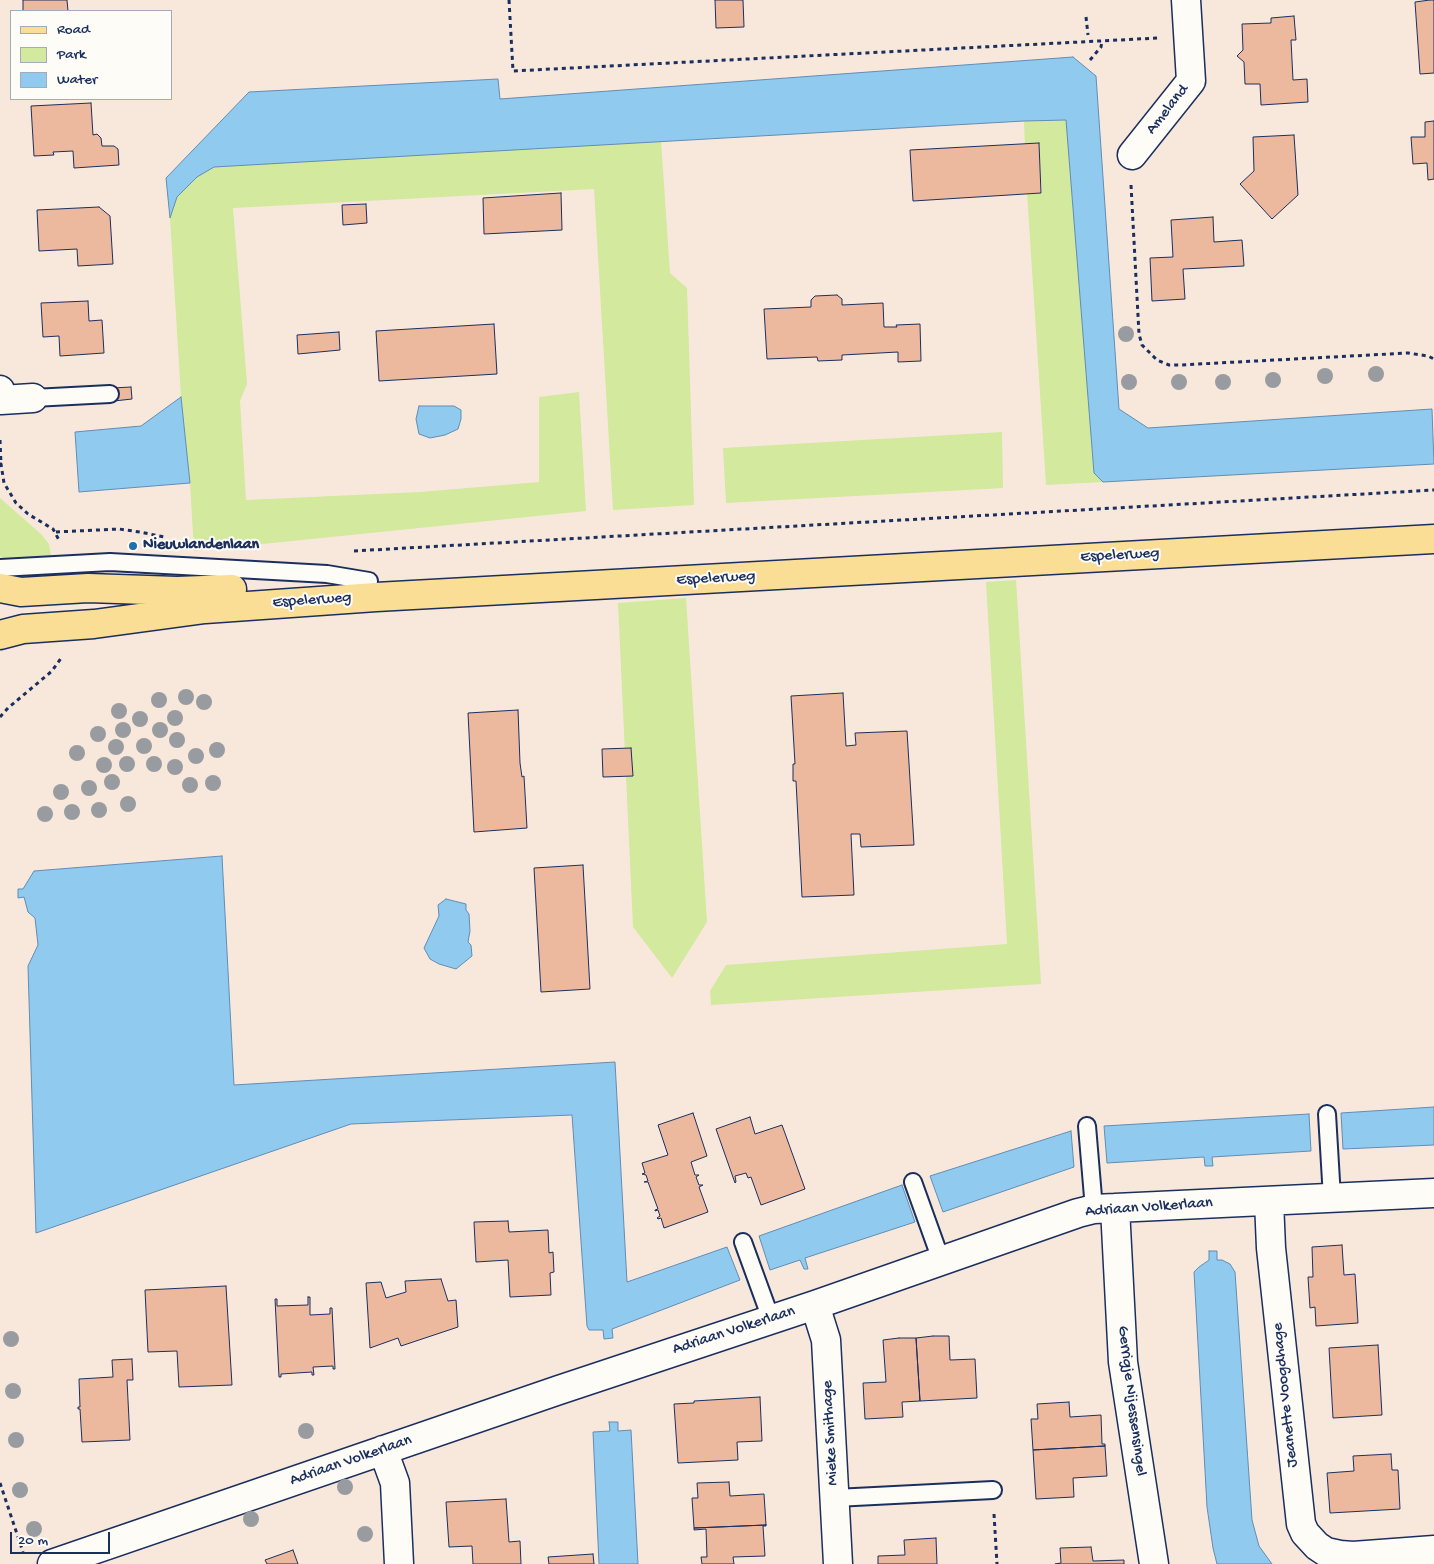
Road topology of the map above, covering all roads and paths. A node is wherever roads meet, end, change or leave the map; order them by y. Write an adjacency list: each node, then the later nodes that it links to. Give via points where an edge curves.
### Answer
1 (509, 0): 6 (path, via 513,71)
2 (1186, 0): 8 (street, Ameland, via 1191,81)
3 (1086, 17): 4 (path)
4 (1088, 35)
5 (1165, 38): 6 (path)
6 (1102, 41): 7 (path)
7 (1090, 60)
8 (1132, 155): 9 (path, via 1129,160 1139,334 1142,344 1157,360 1180,365 1408,353)
9 (1434, 360)
10 (0, 390): 12 (street, via 1,400)
11 (110, 394): 12 (lane)
12 (34, 398)
13 (0, 440): 14 (path)
14 (1, 464): 17 (path, via 4,483 16,503 56,532 119,529)
15 (1434, 490): 19 (path)
16 (1434, 521): 21 (main road, Espelerweg)
17 (172, 539)
18 (1434, 539): 23 (main road, Espelerweg, via 252,605)
19 (344, 551)
20 (0, 568): 21 (lane, Espelerweg, via 110,562 327,574)
21 (369, 581): 22 (main road, Espelerweg, via 177,591 88,588 21,592)
22 (0, 588)
23 (0, 634)
24 (65, 652): 25 (path, via 52,671)
25 (0, 717)
26 (1327, 1114): 30 (lane)
27 (1087, 1126): 32 (lane)
28 (914, 1182): 34 (lane)
29 (1434, 1193): 30 (street, Adriaan Volkerlaan)
30 (1332, 1198): 31 (street, Adriaan Volkerlaan)
31 (1269, 1200): 32 (street, Adriaan Volkerlaan); 44 (street, Jeanette Voogdhage, via 1271,1248 1301,1524 1316,1546)
32 (1104, 1208): 34 (street, Adriaan Volkerlaan, via 1078,1213); 49 (street, Gerrigje Nijessensingel, via 1123,1362)
33 (743, 1242): 36 (lane)
34 (941, 1260): 35 (street, Adriaan Volkerlaan)
35 (815, 1305): 36 (street, Adriaan Volkerlaan); 40 (street, Mieke Smithage, via 826,1340)
36 (772, 1319): 37 (street, Adriaan Volkerlaan)
37 (383, 1450): 45 (street, Adriaan Volkerlaan); 46 (street, via 395,1483)
38 (0, 1483): 43 (path)
39 (993, 1490): 40 (lane)
40 (835, 1498): 47 (street, Mieke Smithage)
41 (993, 1506): 48 (path)
42 (1434, 1550): 44 (street, Jeanette Voogdhage)
43 (24, 1555)
44 (1354, 1560)
45 (52, 1564)
46 (399, 1564)
47 (838, 1564)
48 (997, 1564)
49 (1154, 1564)

